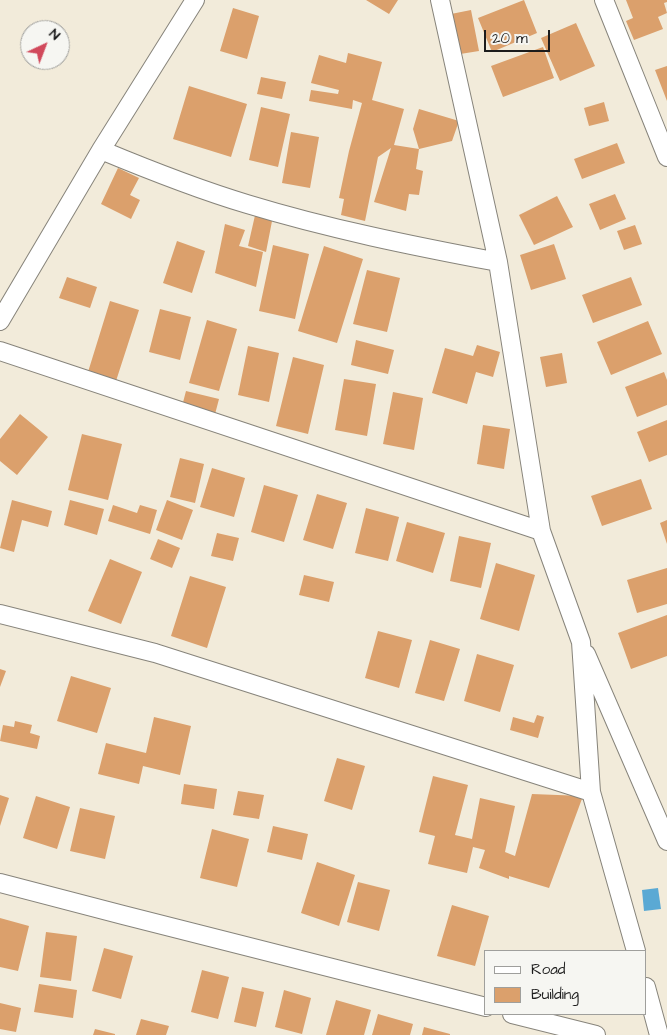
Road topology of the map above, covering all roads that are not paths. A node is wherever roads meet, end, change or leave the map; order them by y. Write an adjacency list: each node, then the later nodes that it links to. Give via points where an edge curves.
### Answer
1 (195, 0): 4 (street)
2 (440, 0): 6 (street)
3 (604, 0): 5 (street)
4 (101, 150): 6 (street, via 246,204 322,226); 7 (street)
5 (667, 157)
6 (498, 262): 9 (street)
7 (0, 322)
8 (0, 351): 9 (street)
9 (541, 531): 11 (street)
10 (0, 614): 12 (street, via 155,653)
11 (580, 642): 12 (street); 13 (street)
12 (592, 792): 15 (street)
13 (667, 841)
14 (0, 883): 17 (street)
15 (636, 950)
16 (647, 991): 20 (street)
17 (484, 1006)
18 (516, 1015): 19 (street)
19 (596, 1035)
20 (659, 1035)

